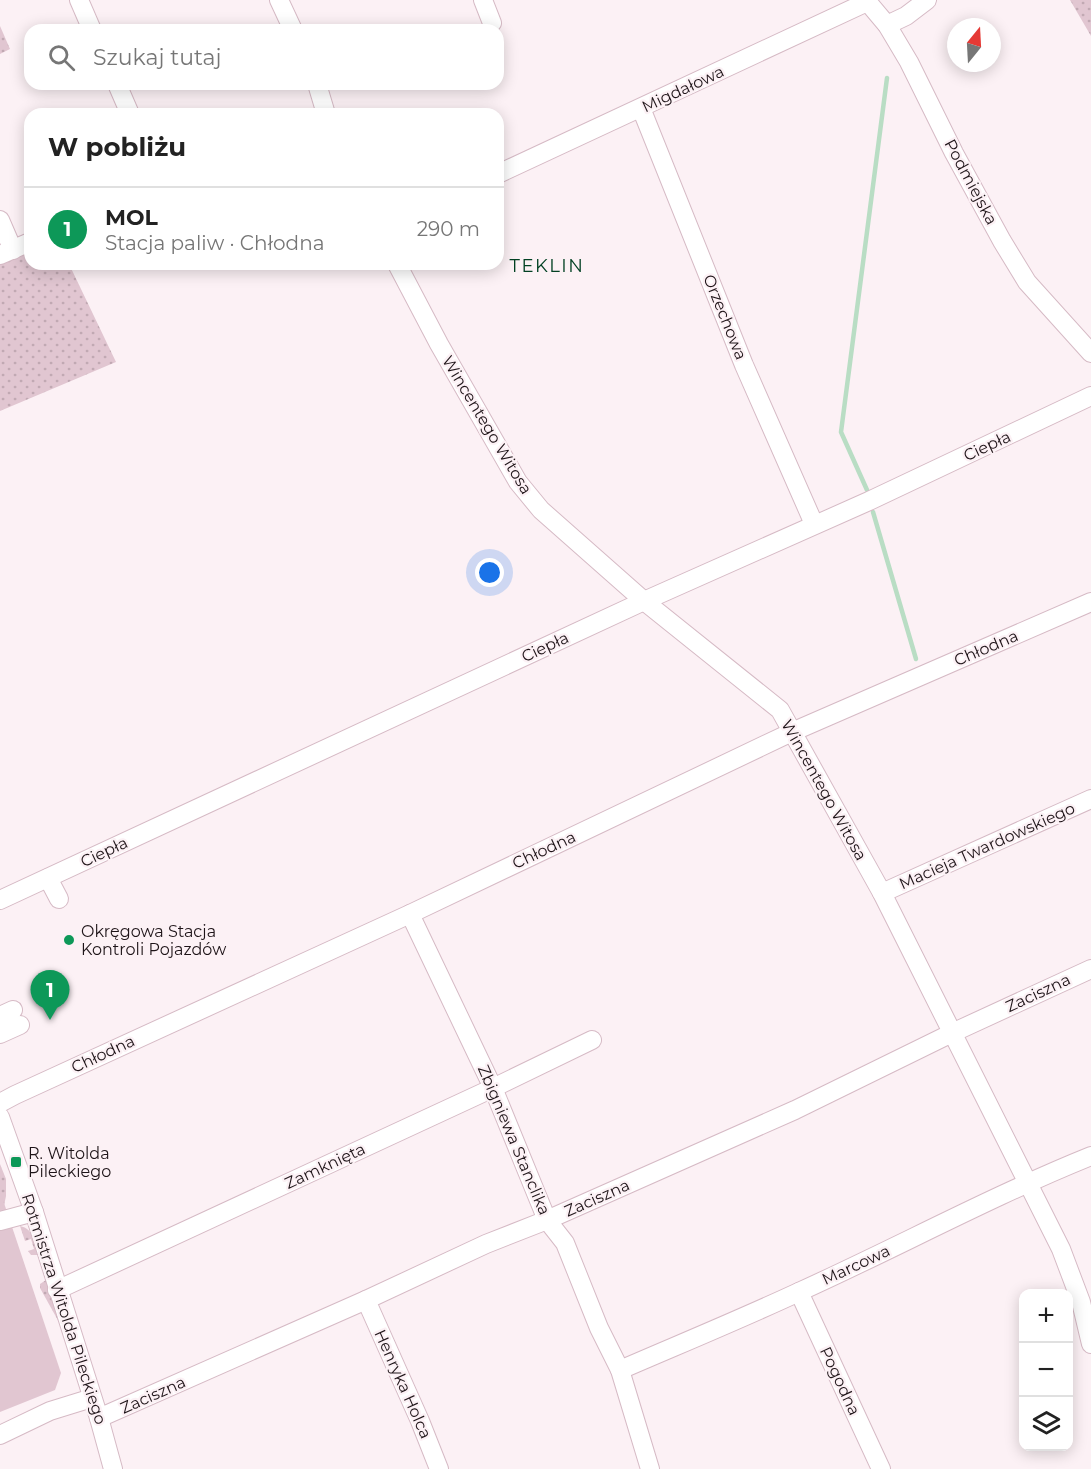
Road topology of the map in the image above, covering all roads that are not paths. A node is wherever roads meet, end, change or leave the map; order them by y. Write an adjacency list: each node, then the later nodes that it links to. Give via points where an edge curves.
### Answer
1 (79, 0): 7 (street)
2 (279, 0): 8 (street)
3 (483, 0): 6 (street)
4 (927, 0): 9 (street)
5 (867, 1): 9 (street, Podmiejska); 14 (street, Migdałowa)
6 (492, 22)
7 (89, 24)
8 (290, 24)
9 (887, 25): 20 (street, Podmiejska, via 1027,282)
10 (120, 90): 12 (street)
11 (318, 90): 13 (street)
12 (127, 108)
13 (320, 108)
14 (641, 108): 15 (street, Migdałowa); 22 (street, Orzechowa, via 744,364)
15 (504, 171)
16 (0, 220): 18 (street)
17 (24, 245): 18 (street)
18 (7, 253)
19 (401, 270): 23 (street, Wincentego Witosa, via 518,482 541,510)
20 (1091, 353)
21 (1091, 396): 22 (street, Ciepła)
22 (814, 524): 23 (street, Ciepła)
23 (644, 601): 25 (street, Wincentego Witosa, via 780,710); 27 (street, Ciepła)
24 (1091, 602): 25 (street, Chłodna)
25 (792, 732): 28 (street, Wincentego Witosa); 31 (street, Chłodna)
26 (1091, 799): 28 (street, Macieja Twardowskiego)
27 (48, 878): 29 (street); 30 (street, Ciepła)
28 (882, 893): 34 (street, Wincentego Witosa)
29 (58, 899)
30 (0, 900)
31 (410, 914): 37 (street, Zbigniewa Stanclika); 38 (street, Chłodna, via 175,1012)
32 (1091, 969): 34 (street, Zaciszna)
33 (11, 1017): 35 (street)
34 (952, 1033): 41 (street, Wincentego Witosa); 43 (street, Zaciszna, via 795,1110)
35 (0, 1034)
36 (592, 1040): 37 (street, Zamknięta)
37 (493, 1088): 43 (street, Zbigniewa Stanclika); 45 (street, Zamknięta)
38 (0, 1103)
39 (0, 1117): 42 (street, Rotmistrza Witolda Pileckiego)
40 (1091, 1156): 41 (street, Marcowa)
41 (1028, 1182): 46 (street, Marcowa); 48 (street, Wincentego Witosa, via 1061,1249 1081,1302)
42 (34, 1212): 44 (street); 45 (street, Rotmistrza Witolda Pileckiego)
43 (547, 1220): 47 (street, Zaciszna); 49 (street, Zbigniewa Stanclika, via 565,1243 598,1328)
44 (0, 1221)
45 (57, 1290): 50 (street, Rotmistrza Witolda Pileckiego)
46 (799, 1292): 49 (street, Marcowa); 56 (street, Pogodna)
47 (366, 1300): 51 (street, Zaciszna); 54 (street, Henryka Holca)
48 (1091, 1344)
49 (620, 1370): 55 (street, Zbigniewa Stanclika)
50 (92, 1398): 51 (street, Rotmistrza Witolda Pileckiego); 52 (street, via 50,1411)
51 (99, 1418): 53 (street, Rotmistrza Witolda Pileckiego)
52 (0, 1436)
53 (114, 1469)
54 (440, 1469)
55 (650, 1469)
56 (881, 1469)

